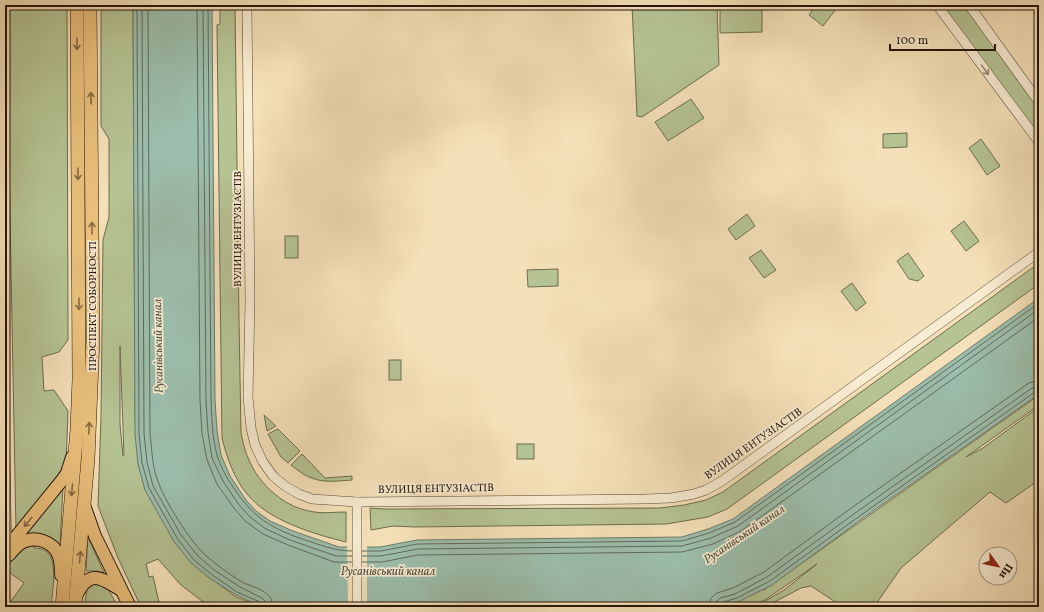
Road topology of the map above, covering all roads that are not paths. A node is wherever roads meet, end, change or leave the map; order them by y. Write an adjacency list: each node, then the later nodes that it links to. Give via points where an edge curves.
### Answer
1 (77, 5): 9 (highway, ПРОСПЕКТ СОБОРНОСТІ, one-way to 9, via 79,380)
2 (90, 5): 12 (highway, ПРОСПЕКТ СОБОРНОСТІ, one-way to 2, via 93,339)
3 (248, 5): 11 (street, ВУЛИЦЯ ЕНТУЗІАСТІВ, via 248,397 251,428 263,462 273,476 285,486 312,498)
4 (937, 5): 7 (street, one-way to 7)
5 (969, 5): 6 (street)
6 (1039, 102)
7 (1039, 142)
8 (1039, 252): 11 (street, ВУЛИЦЯ ЕНТУЗІАСТІВ, via 706,490 671,498)
9 (76, 442): 13 (main road, one-way to 13, via 67,473 11,543); 16 (highway, ПРОСПЕКТ СОБОРНОСТІ, one-way to 16)
10 (5, 455): 13 (street)
11 (357, 502): 18 (street)
12 (84, 505): 14 (main road, via 95,536); 15 (highway, ПРОСПЕКТ СОБОРНОСТІ, one-way to 12)
13 (6, 554): 16 (main road, via 23,542 32,540 48,543 55,549 61,565)
14 (121, 590): 15 (main road, via 97,578 89,579 81,587); 17 (main road)
15 (76, 602)
16 (62, 607)
17 (130, 607)
18 (357, 607)

